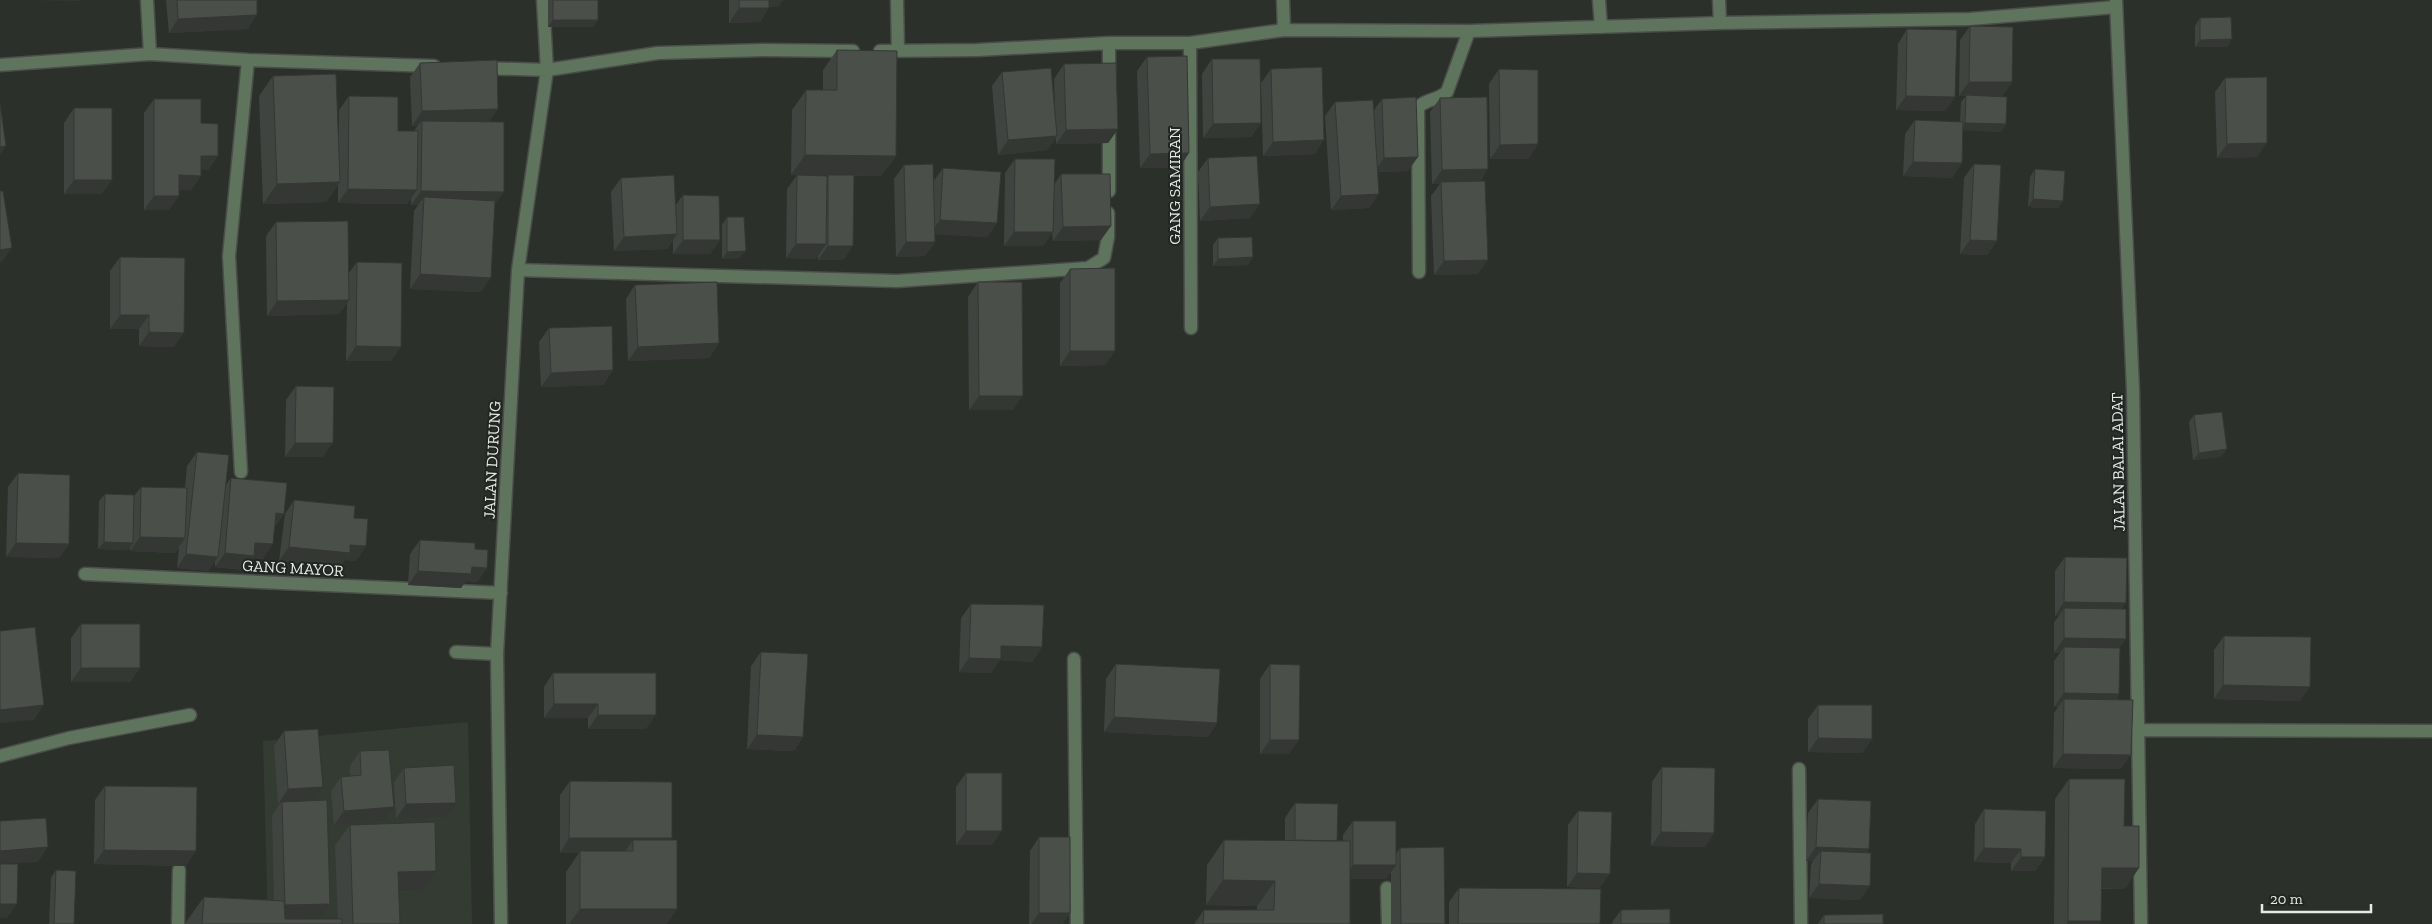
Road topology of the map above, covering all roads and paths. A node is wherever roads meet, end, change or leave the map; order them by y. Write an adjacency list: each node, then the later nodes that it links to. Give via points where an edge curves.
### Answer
1 (147, 0): 15 (street)
2 (543, 0): 20 (street, JALAN DURUNG)
3 (897, 0): 14 (street)
4 (1283, 0): 10 (street)
5 (1599, 0): 9 (street)
6 (1719, 0): 8 (street)
7 (2116, 4): 8 (street, via 1970,20); 33 (street, JALAN BALAI ADAT, via 2133,390)
8 (1720, 23): 9 (street)
9 (1601, 27): 11 (street)
10 (1284, 30): 11 (street); 13 (street)
11 (1469, 31): 24 (street, via 1447,92 1441,98 1418,107)
12 (1109, 43): 13 (street); 14 (street); 21 (street)
13 (1190, 43): 25 (street, GANG SAMIRAN)
14 (898, 51): 20 (street, via 658,53)
15 (150, 54): 16 (street); 17 (street)
16 (248, 60): 18 (street); 26 (street, via 229,256)
17 (0, 65)
18 (448, 67)
19 (468, 67): 20 (street)
20 (548, 70): 23 (street, JALAN DURUNG)
21 (1109, 93)
22 (1109, 113): 23 (street, via 1108,238 1104,258 1088,268 897,281)
23 (518, 270): 28 (street, JALAN DURUNG)
24 (1419, 272)
25 (1191, 328)
26 (241, 472)
27 (85, 574): 28 (street, GANG MAYOR)
28 (501, 594): 30 (street, JALAN DURUNG)
29 (456, 652): 30 (street)
30 (497, 654): 40 (street, JALAN DURUNG)
31 (1074, 659): 41 (street)
32 (190, 715): 35 (street, via 69,738)
33 (2138, 730): 34 (street); 44 (street, JALAN BALAI ADAT)
34 (2432, 731)
35 (0, 756)
36 (1799, 769): 43 (street)
37 (179, 870): 39 (street)
38 (1387, 888): 42 (street)
39 (178, 924)
40 (501, 924)
41 (1077, 924)
42 (1388, 924)
43 (1801, 924)
44 (2141, 924)

